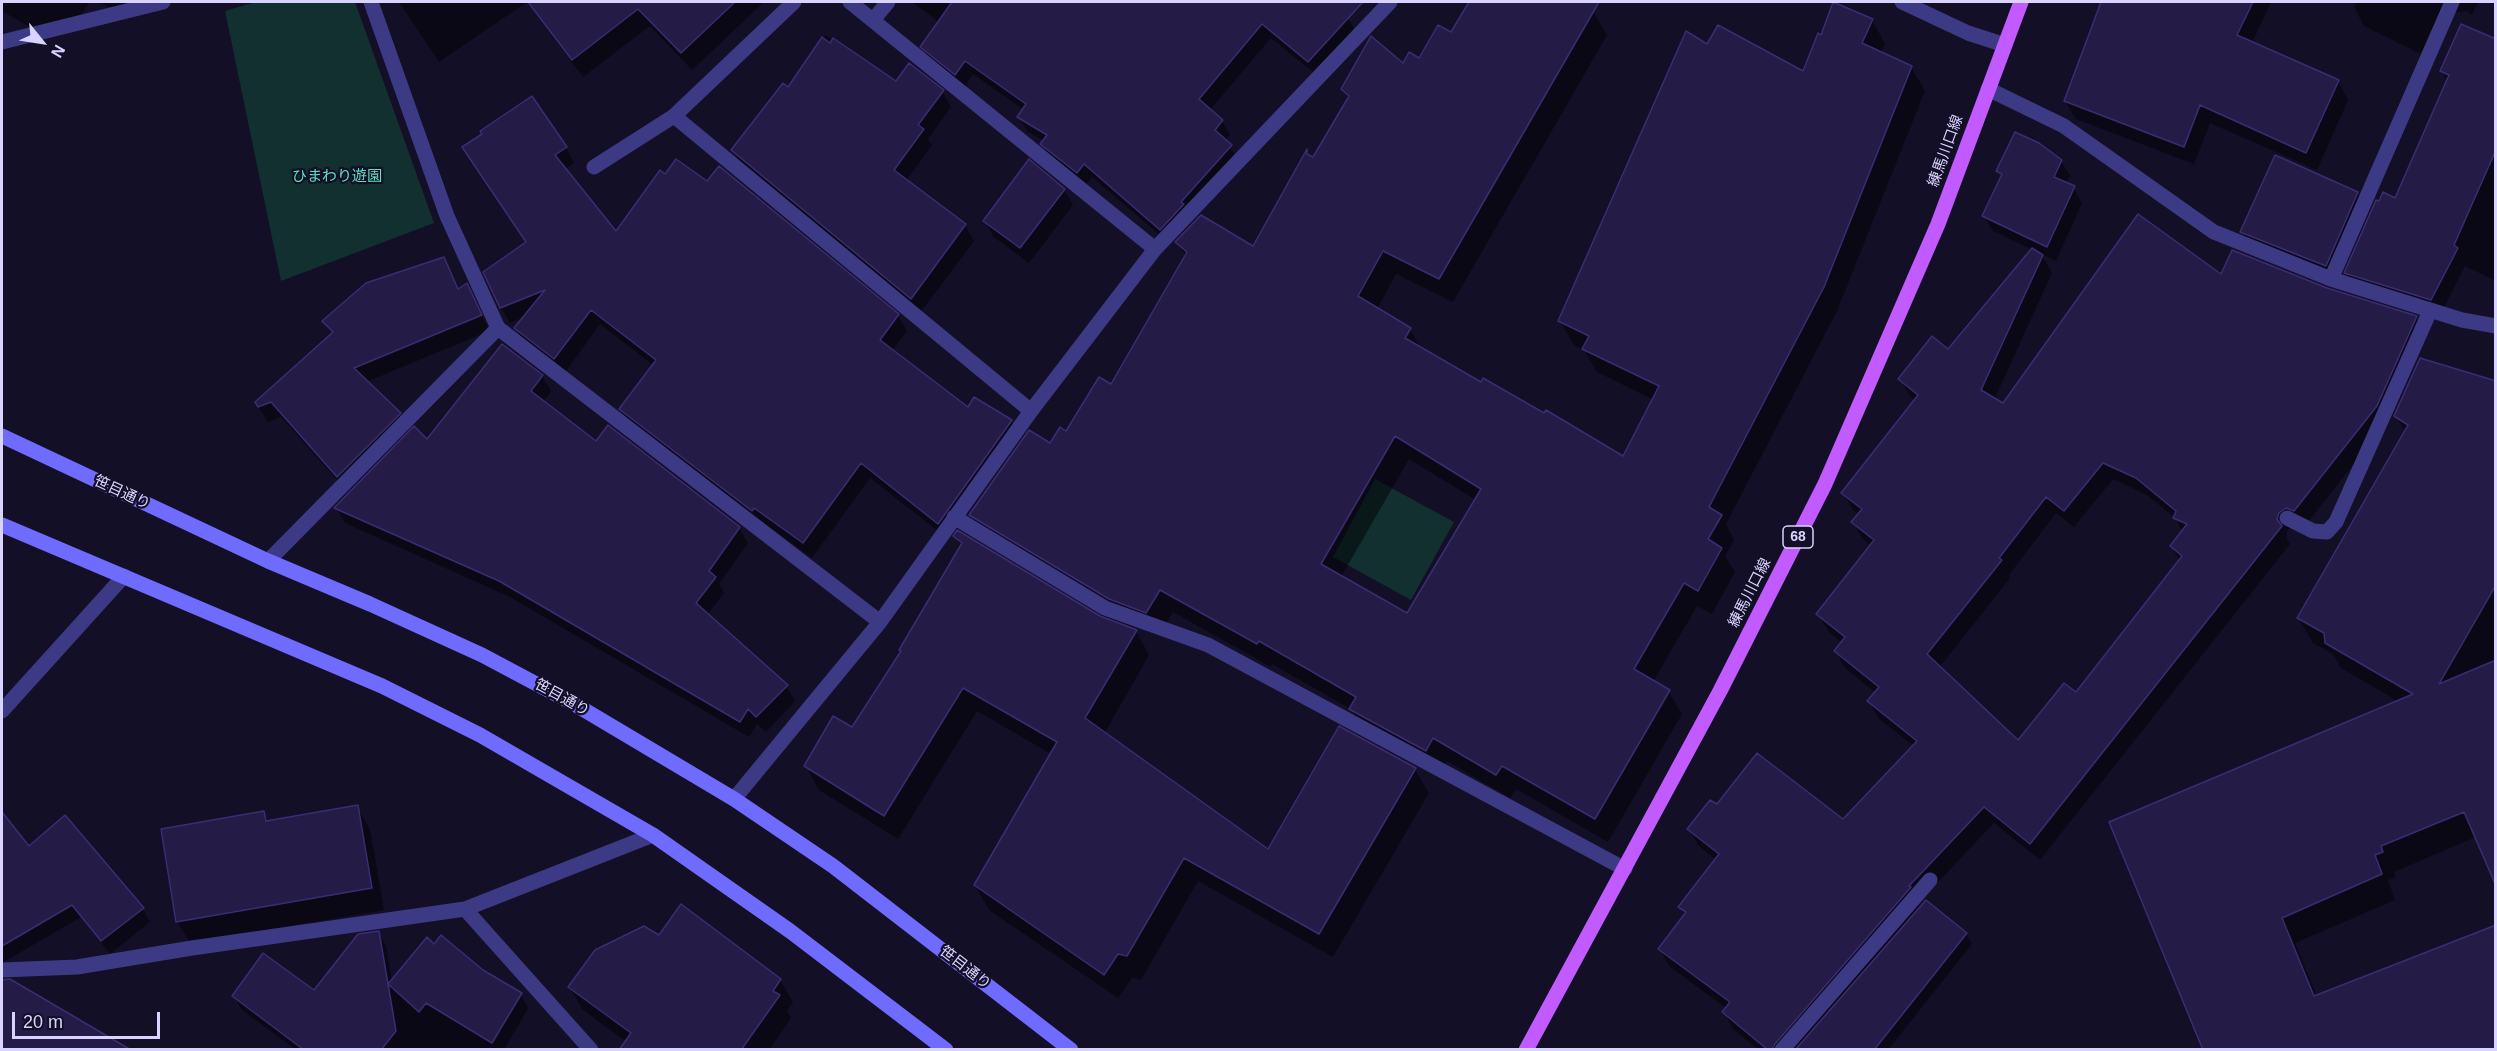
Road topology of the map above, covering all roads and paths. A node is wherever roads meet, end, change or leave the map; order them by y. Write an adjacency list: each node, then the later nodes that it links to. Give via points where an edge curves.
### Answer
1 (163, 2): 11 (street)
2 (371, 2): 20 (street, via 447,216)
3 (794, 2): 14 (street)
4 (850, 2): 10 (street)
5 (888, 2): 10 (street)
6 (1390, 2): 16 (street)
7 (1902, 2): 12 (street, via 1968,33)
8 (2021, 2): 12 (main road, 練馬川口線 / 68)
9 (2452, 2): 17 (street)
10 (873, 20): 16 (street)
11 (2, 42)
12 (2005, 45): 13 (main road, 練馬川口線 / 68)
13 (1988, 89): 17 (street, via 2064,126 2214,232); 32 (main road, 練馬川口線 / 68, via 1938,225 1826,484)
14 (674, 116): 15 (street); 21 (street)
15 (594, 167)
16 (1155, 249): 21 (street)
17 (2331, 279): 18 (street)
18 (2430, 311): 19 (street); 24 (street, via 2336,522 2327,532 2313,531)
19 (2496, 326)
20 (498, 328): 26 (street); 28 (street)
21 (1031, 411): 23 (street)
22 (2, 436): 26 (main road, 笹目通り)
23 (954, 517): 28 (street); 32 (street, via 1105,608 1208,645)
24 (2287, 518)
25 (2, 525): 27 (main road)
26 (268, 561): 30 (main road, 笹目通り, via 482,655)
27 (124, 576): 29 (street); 31 (main road, via 382,686 480,735)
28 (880, 622): 30 (street)
29 (2, 711)
30 (734, 798): 38 (main road, 笹目通り, via 833,866)
31 (653, 835): 34 (street); 37 (main road, via 790,930)
32 (1625, 869): 39 (main road, 練馬川口線 / 68)
33 (1930, 880): 40 (street)
34 (465, 909): 35 (street, via 77,967); 36 (street)
35 (2, 970)
36 (591, 1050)
37 (946, 1050)
38 (1071, 1050)
39 (1526, 1050)
40 (1782, 1050)

